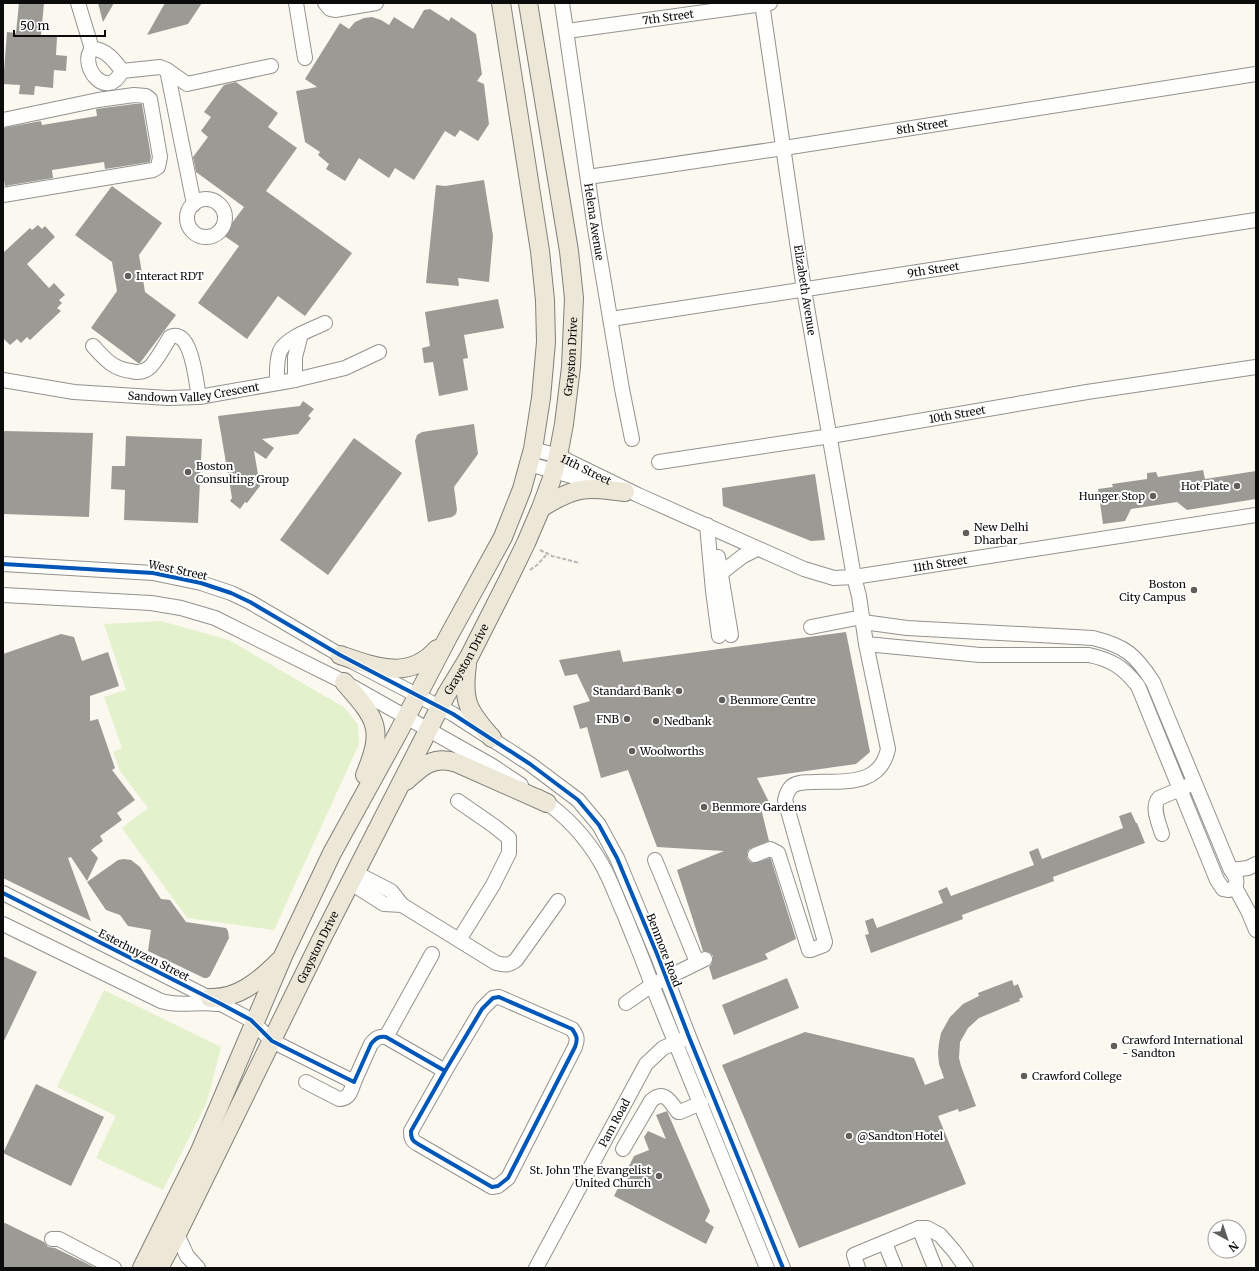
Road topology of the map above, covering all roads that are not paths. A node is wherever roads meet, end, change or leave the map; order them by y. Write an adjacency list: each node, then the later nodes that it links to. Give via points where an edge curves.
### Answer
1 (78, 3): 10 (street)
2 (296, 3): 11 (street)
3 (325, 3): 4 (street, via 330,9 335,10)
4 (376, 3)
5 (501, 3): 35 (main road, Grayston Drive, via 540,251 545,300 546,342 543,380)
6 (528, 3): 37 (main road, Grayston Drive, via 573,282 571,367)
7 (562, 3): 9 (street, Helena Avenue)
8 (765, 3): 9 (street, 7th Street); 17 (street, Elizabeth Avenue)
9 (567, 31): 18 (street, Helena Avenue)
10 (92, 49): 14 (street, via 111,58); 14 (street, via 88,54 88,60 100,82 108,84 114,81)
11 (305, 58)
12 (271, 66): 13 (street, via 187,84)
13 (167, 70): 14 (street, via 160,67); 20 (street)
14 (122, 71)
15 (1256, 74): 17 (street, 8th Street)
16 (3, 120): 19 (street, via 98,100 146,96 150,99 160,156 158,168 153,170)
17 (784, 148): 18 (street, 8th Street); 22 (street, Elizabeth Avenue)
18 (588, 177): 23 (street, Helena Avenue)
19 (3, 195)
20 (194, 204)
21 (1256, 220): 22 (street, 9th Street)
22 (804, 290): 23 (street, 9th Street); 33 (street, Elizabeth Avenue)
23 (611, 319): 34 (street, Helena Avenue)
24 (325, 323): 25 (street)
25 (301, 334): 30 (street, via 295,357); 31 (street, via 286,342 280,351)
26 (93, 346): 32 (street, via 120,370 138,373 150,366 170,338 174,335 179,336 190,352)
27 (379, 352): 30 (street, Sandown Valley Crescent, via 345,368)
28 (1256, 366): 33 (street, 10th Street)
29 (3, 380): 32 (street, Sandown Valley Crescent, via 82,392 168,398)
30 (295, 380): 31 (street, Sandown Valley Crescent)
31 (277, 383): 32 (street, Sandown Valley Crescent)
32 (199, 397)
33 (830, 436): 36 (street, 10th Street); 45 (street, Elizabeth Avenue)
34 (632, 439)
35 (531, 456): 37 (street, 11th Street); 50 (main road, Grayston Drive, via 518,501 503,537)
36 (658, 462)
37 (556, 464): 38 (street, 11th Street); 39 (main road, Grayston Drive)
38 (632, 493): 39 (main road, via 598,488 580,489 561,496); 41 (street, 11th Street)
39 (542, 508): 53 (main road, Grayston Drive)
40 (1256, 515): 45 (street, 11th Street)
41 (710, 527): 42 (street, 11th Street); 44 (street); 44 (street, via 713,591 725,635 726,598)
42 (757, 549): 44 (street); 45 (street, 11th Street, via 818,574 834,578)
43 (3, 564): 52 (street, West Street, via 146,572 201,583 250,602)
44 (721, 573)
45 (854, 577): 47 (street, Elizabeth Avenue)
46 (3, 595): 57 (street, via 142,603 195,611 232,625)
47 (863, 620): 48 (street); 49 (street, via 907,628); 51 (street, Elizabeth Avenue)
48 (812, 627)
49 (982, 632): 54 (street); 55 (street, via 1093,638 1112,643 1129,652)
50 (447, 639): 52 (main road, via 425,661 404,669 376,666); 58 (main road, Grayston Drive)
51 (866, 644): 54 (street); 70 (street, Elizabeth Avenue, via 888,749 886,760 871,776 855,780 802,782 787,792 785,800 824,945 809,950 778,853 770,849)
52 (340, 655): 58 (street, West Street)
53 (469, 656): 59 (main road, Grayston Drive); 62 (main road, via 465,684 467,703 474,718)
54 (977, 659): 56 (street, via 1089,655 1104,658)
55 (1142, 665): 56 (street); 63 (street, via 1153,682)
56 (1129, 674): 65 (street, via 1144,699)
57 (344, 682): 60 (street); 69 (main road, via 370,715 376,742 370,763)
58 (418, 695): 59 (street, West Street); 60 (main road, Grayston Drive)
59 (440, 708): 61 (main road, Grayston Drive); 62 (street, Benmore Road)
60 (407, 717): 61 (street, Benmore Road); 69 (main road, Grayston Drive)
61 (429, 730): 64 (main road, Grayston Drive); 67 (street, Benmore Road, via 491,765)
62 (492, 738): 83 (street, Benmore Road, via 568,792 584,806 599,825 622,869)
63 (1195, 783): 65 (street); 75 (street)
64 (398, 789): 67 (main road, via 421,768 436,760 445,759); 74 (main road, Grayston Drive)
65 (1179, 789): 68 (street, via 1159,798 1156,804); 75 (street, via 1217,880 1223,889 1229,890)
66 (458, 801): 80 (street, via 509,838 509,853 493,885)
67 (547, 803): 84 (street, Benmore Road, via 579,832 601,863 638,946)
68 (1162, 834)
69 (332, 853): 82 (main road, Grayston Drive)
70 (755, 855)
71 (654, 860): 83 (street, via 702,960)
72 (1256, 864): 75 (street)
73 (1256, 871): 75 (street)
74 (353, 878): 80 (street, via 391,891 402,905); 90 (main road, Grayston Drive)
75 (1234, 879): 79 (street)
76 (3, 894): 85 (street, Esterhuyzen Street)
77 (558, 901): 80 (street, via 512,964 505,966 496,963)
78 (3, 924): 85 (street, Esterhuyzen Street, via 161,1001 172,1004)
79 (1256, 930)
80 (459, 940)
81 (432, 954): 88 (street)
82 (284, 956): 85 (main road, via 246,988); 87 (main road, Grayston Drive)
83 (666, 979): 84 (street); 89 (street, Benmore Road)
84 (652, 985): 86 (street); 89 (street, Benmore Road)
85 (216, 1001): 87 (street, Esterhuyzen Street)
86 (626, 1003)
87 (255, 1024): 90 (street, Esterhuyzen Street); 102 (main road, Grayston Drive, via 200,1151)
88 (386, 1038): 91 (street); 93 (street, via 380,1036 371,1044)
89 (682, 1039): 94 (street, Pam Road, via 664,1048 646,1064); 96 (street, Benmore Road); 108 (street, Benmore Road)
90 (272, 1041): 93 (street, Esterhuyzen Street); 99 (main road, Grayston Drive)
91 (445, 1071): 91 (street, via 411,1131 411,1137 413,1141 492,1187 498,1186 508,1178 575,1047 576,1035 572,1029 499,997 493,998 482,1009)
92 (306, 1082): 93 (street, via 342,1099 350,1094)
93 (354, 1082)
94 (632, 1089): 95 (street); 106 (street, Pam Road)
95 (651, 1101): 96 (street, via 662,1096 671,1102 678,1112); 97 (street)
96 (701, 1103): 107 (street, Benmore Road)
97 (623, 1149)
98 (919, 1228): 101 (street); 111 (street); 112 (street, via 932,1230 940,1235)
99 (177, 1234): 102 (main road, Grayston Drive); 105 (street, via 187,1256)
100 (52, 1239): 103 (street, via 59,1239)
101 (885, 1243): 109 (street, via 854,1256); 110 (street)
102 (143, 1267)
103 (113, 1268): 104 (street)
104 (120, 1268)
105 (198, 1268)
106 (536, 1268)
107 (767, 1268)
108 (783, 1268)
109 (858, 1268)
110 (895, 1268)
111 (935, 1268)
112 (966, 1268)

